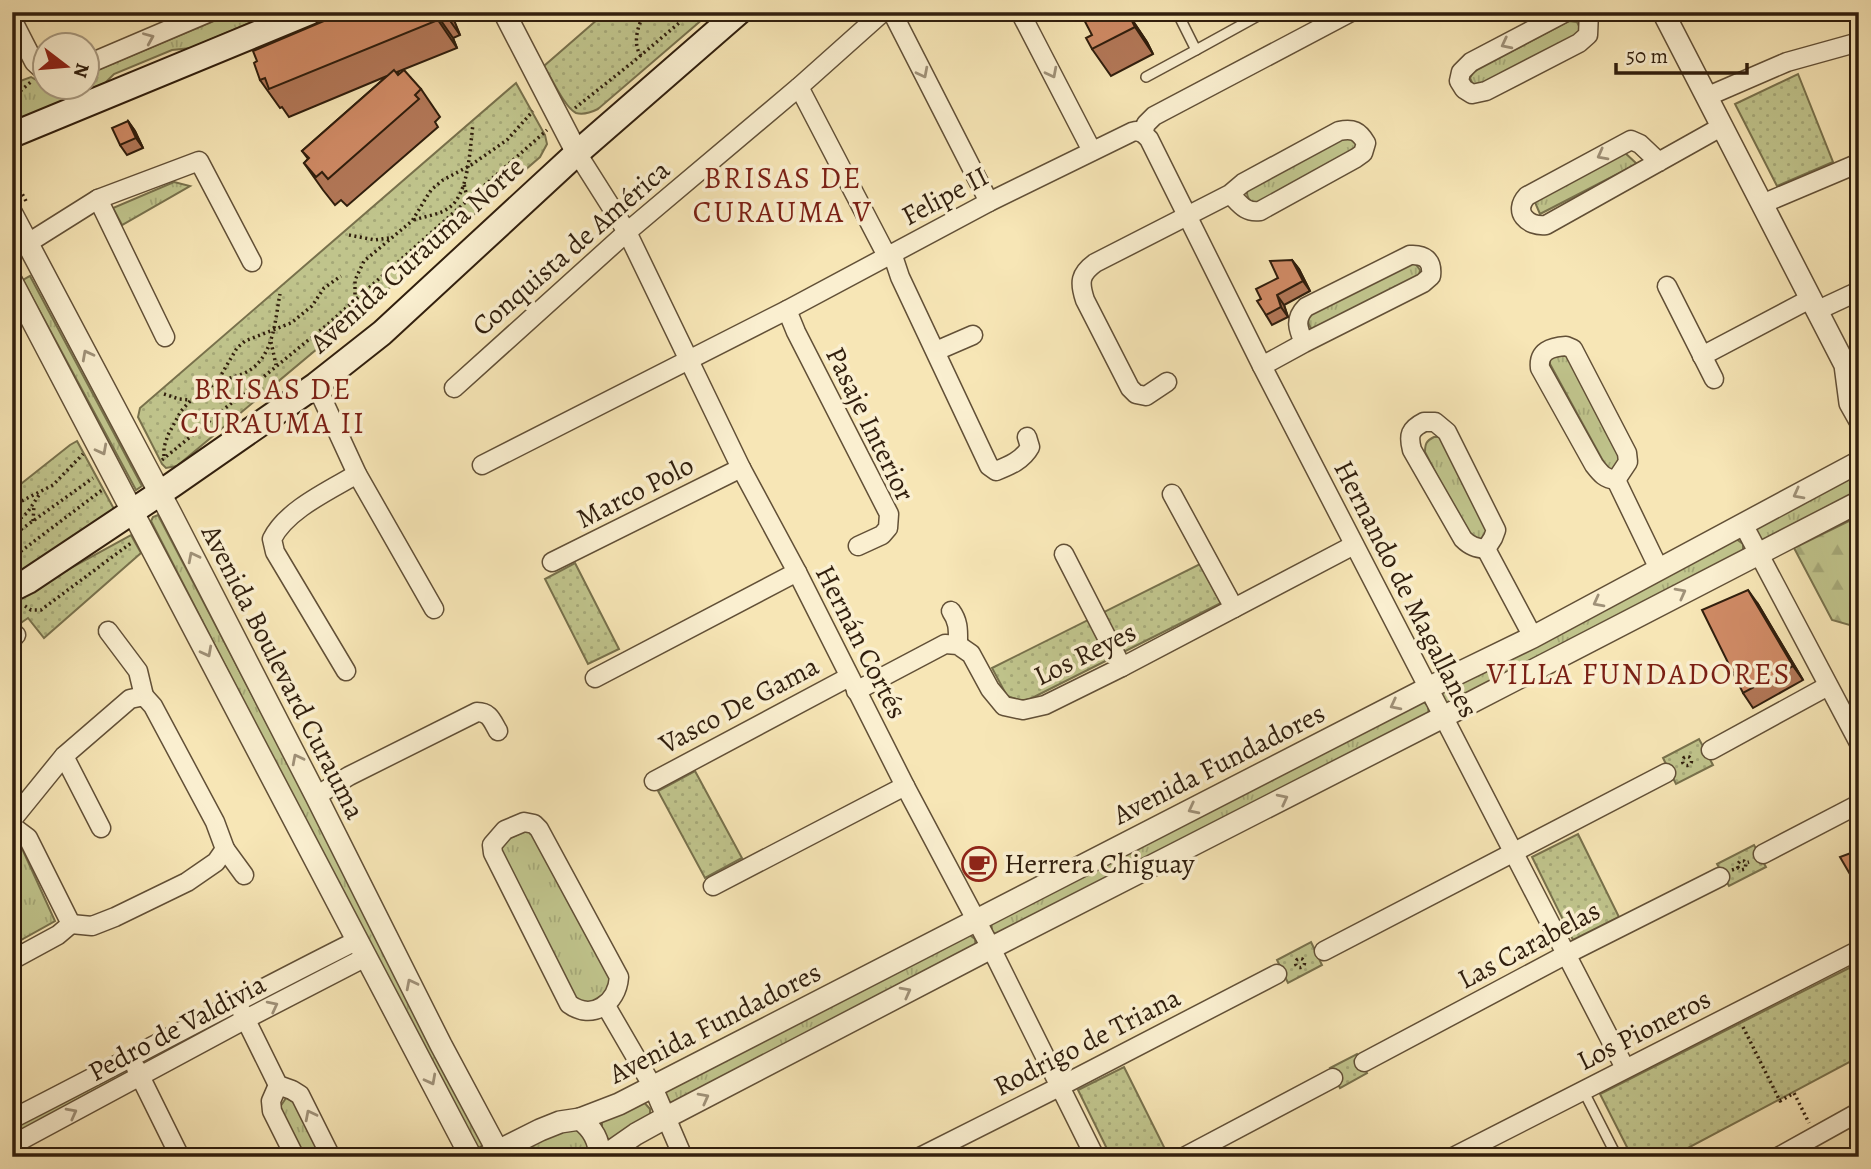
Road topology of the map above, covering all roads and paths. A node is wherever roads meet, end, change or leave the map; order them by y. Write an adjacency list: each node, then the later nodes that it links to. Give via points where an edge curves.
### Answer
1 (210, 12): 21 (street, one-way to 1)
2 (310, 12): 32 (main road)
3 (504, 12): 28 (street)
4 (645, 12): 19 (path, via 637,37)
5 (692, 12): 19 (path)
6 (739, 12): 34 (main road, Avenida Curauma Norte)
7 (883, 12): 24 (street, Conquista de América)
8 (892, 12): 42 (street, one-way to 42)
9 (1020, 12): 33 (street, one-way to 33)
10 (1177, 12): 18 (lane)
11 (1265, 12): 18 (lane)
12 (1351, 12): 31 (street, via 1154,116)
13 (1566, 12): 14 (street, one-way to 14, via 1471,62 1461,72 1459,81 1464,89 1472,94 1486,91 1579,43 1588,35)
14 (1589, 12)
15 (1663, 12): 25 (street)
16 (12, 19): 20 (street)
17 (1859, 42): 25 (street, via 1787,62)
18 (1196, 50): 22 (lane)
19 (641, 56): 28 (path)
20 (32, 58)
21 (102, 58)
22 (1146, 78)
23 (32, 82): 26 (path)
24 (799, 87): 47 (street, Conquista de América); 51 (street)
25 (1706, 97): 30 (street)
26 (12, 98)
27 (535, 110): 37 (path, via 507,140)
28 (560, 120): 34 (street); 41 (path)
29 (473, 124): 37 (path)
30 (1721, 127): 35 (street); 43 (street)
31 (1143, 133): 33 (street, Felipe II, via 1132,132); 45 (street, Hernando de Magallanes)
32 (12, 135)
33 (1092, 150): 42 (street, Felipe II)
34 (577, 153): 47 (street, Hernán Cortés); 75 (main road, Avenida Curauma Norte, via 382,333)
35 (1659, 162): 35 (street, one-way to 35, via 1631,140 1527,196 1521,210 1536,226 1546,225)
36 (1859, 163): 43 (street)
37 (467, 167): 38 (path); 46 (path, via 430,190)
38 (464, 183): 41 (path); 46 (path, via 458,200 449,208)
39 (1230, 194): 39 (street, via 1243,208 1260,211 1356,158 1366,143 1355,130 1339,131 1242,183); 45 (street)
40 (98, 199): 50 (street); 52 (street, via 199,161); 63 (street)
41 (468, 200): 58 (path)
42 (989, 202): 51 (street, Felipe II)
43 (1762, 204): 59 (street)
44 (12, 214): 50 (street, Avenida Boulevard Curauma)
45 (1186, 215): 70 (street, Hernando de Magallanes); 74 (street, via 1095,263 1082,279 1085,300 1130,388 1146,396)
46 (412, 221): 49 (path)
47 (627, 232): 68 (street, Hernán Cortés); 76 (street, Conquista de América)
48 (349, 235): 49 (path)
49 (391, 238): 58 (path, via 360,267)
50 (20, 246): 83 (street, Avenida Boulevard Curauma, one-way to 50)
51 (889, 255): 60 (street, Felipe II); 66 (street)
52 (252, 262)
53 (341, 276): 61 (path, via 324,288 303,315)
54 (12, 282): 96 (street, Avenida Boulevard Curauma, one-way to 96)
55 (1667, 286): 67 (street)
56 (1859, 291): 59 (street)
57 (280, 294): 61 (path)
58 (355, 300): 69 (path)
59 (1813, 305): 67 (street); 71 (street)
60 (787, 310): 68 (street, Felipe II); 103 (street, Pasaje Interior, via 888,514 888,528 882,535)
61 (273, 331): 64 (path); 73 (path, via 237,348)
62 (973, 335): 66 (street)
63 (165, 337)
64 (270, 340): 69 (path); 73 (path, via 255,366)
65 (1304, 343): 65 (street, via 1423,283 1432,269 1426,258 1410,255 1306,307 1297,319); 70 (street)
66 (936, 351): 80 (street, via 989,466 996,471 1017,461 1030,447)
67 (1702, 356): 72 (street)
68 (689, 359): 84 (street, Felipe II); 85 (street, Hernán Cortés)
69 (276, 366): 83 (path)
70 (1262, 366): 102 (street, Hernando de Magallanes)
71 (1852, 371): 79 (street, via 1850,403)
72 (1714, 379)
73 (217, 382): 78 (path)
74 (1167, 382)
75 (316, 384): 86 (street); 91 (main road, Avenida Curauma Norte)
76 (454, 388)
77 (164, 394): 78 (path)
78 (191, 400): 83 (path, via 172,426)
79 (1859, 419)
80 (1027, 438)
81 (84, 453): 90 (path)
82 (1859, 462): 99 (street, Avenida Fundadores, one-way to 99)
83 (155, 463): 91 (street, Avenida Boulevard Curauma)
84 (482, 464)
85 (741, 468): 108 (street, Marco Polo); 110 (street, Hernán Cortés)
86 (358, 474): 113 (street); 120 (street, via 290,515 272,539 275,552)
87 (97, 475): 97 (path)
88 (1616, 480): 88 (street, via 1628,462 1620,437 1573,349 1553,347 1543,353 1539,368 1594,465 1607,479); 109 (street)
89 (103, 488): 107 (path)
90 (40, 493): 94 (path); 95 (path)
91 (160, 494): 96 (main road, Avenida Curauma Norte); 134 (street, Avenida Boulevard Curauma, one-way to 91)
92 (1172, 494): 112 (street)
93 (1859, 502): 105 (street)
94 (35, 503): 97 (path); 98 (path)
95 (12, 506)
96 (134, 511): 111 (main road, Avenida Curauma Norte); 148 (street, Avenida Boulevard Curauma, one-way to 148)
97 (33, 521): 100 (path)
98 (12, 524)
99 (1743, 524): 105 (street); 109 (street, Avenida Fundadores)
100 (12, 536)
101 (135, 540): 115 (path, via 41,610 23,605)
102 (1354, 545): 112 (street, Los Reyes); 124 (street, Hernando de Magallanes)
103 (858, 546)
104 (1486, 549): 104 (street, via 1496,530 1447,432 1435,422 1416,426 1410,432 1412,450 1463,539); 117 (street)
105 (1758, 553): 123 (street); 126 (street, one-way to 105)
106 (1064, 554): 119 (street)
107 (12, 558)
108 (552, 562)
109 (1659, 569): 117 (street, Avenida Fundadores, one-way to 117)
110 (797, 572): 121 (street); 122 (street, Hernán Cortés)
111 (12, 589)
112 (1234, 608): 119 (street, Los Reyes)
113 (434, 609)
114 (951, 611): 118 (street, via 957,619)
115 (12, 616)
116 (108, 631): 125 (street, via 138,671)
117 (1533, 637): 124 (street, Avenida Fundadores)
118 (958, 645): 119 (street, Los Reyes, via 971,654 1004,706 1023,710 1045,705); 122 (street, via 945,644)
119 (1122, 667)
120 (346, 671)
121 (595, 678)
122 (853, 684): 132 (street, Vasco De Gama); 133 (street, Hernán Cortés)
123 (1828, 686): 128 (street); 129 (street)
124 (1428, 688): 126 (street, Hernando de Magallanes); 145 (street, Avenida Fundadores, one-way to 145)
125 (144, 696): 130 (street, via 130,699); 139 (street, via 209,811)
126 (1443, 717): 140 (street, Hernando de Magallanes); 147 (street, one-way to 126)
127 (498, 731): 134 (street, via 489,714 477,712)
128 (1859, 743)
129 (1711, 750)
130 (64, 756): 136 (street); 138 (street)
131 (1666, 773): 140 (street)
132 (654, 780)
133 (905, 786): 144 (street); 145 (street, Hernán Cortés)
134 (316, 796): 173 (street, Avenida Boulevard Curauma, one-way to 134)
135 (1859, 804): 141 (street)
136 (12, 820)
137 (12, 827): 146 (street, via 28,838)
138 (101, 828)
139 (225, 849): 142 (street); 146 (street, via 216,862 163,894 92,926)
140 (1513, 851): 150 (street); 151 (street, Hernando de Magallanes)
141 (1763, 854)
142 (244, 875)
143 (1720, 877): 151 (street, Las Carabelas)
144 (713, 887)
145 (976, 920): 147 (street, Hernán Cortés); 164 (street, Avenida Fundadores)
146 (71, 924): 152 (street)
147 (991, 948): 165 (street, Hernán Cortés); 168 (street, one-way to 147)
148 (362, 949): 154 (street, Pedro de Valdivia); 157 (street, Pedro de Valdivia, one-way to 148); 177 (street, Avenida Boulevard Curauma, one-way to 177)
149 (1859, 950): 156 (street, Los Pioneros)
150 (1324, 951)
151 (1567, 954): 159 (street, Las Carabelas); 160 (street, Hernando de Magallanes)
152 (12, 960)
153 (1277, 974): 165 (street, Rodrigo de Triana)
154 (236, 1001): 157 (street); 158 (street, Pedro de Valdivia)
155 (606, 1006): 155 (street, via 619,977 539,829 524,822 505,830 492,845 493,853 563,996 577,1010); 164 (street)
156 (1736, 1012): 160 (street, Los Pioneros); 171 (path, via 1780,1101 1794,1093)
157 (246, 1019): 161 (street, Pedro de Valdivia); 163 (street)
158 (131, 1058): 161 (street); 169 (street, Pedro de Valdivia)
159 (1364, 1062)
160 (1625, 1068): 166 (street, Los Pioneros)
161 (140, 1077): 172 (street, Pedro de Valdivia, one-way to 161); 174 (street)
162 (1333, 1078): 182 (street)
163 (278, 1085): 175 (street, via 272,1111); 176 (street, one-way to 163, via 300,1095)
164 (653, 1087): 168 (street); 170 (street, Avenida Fundadores)
165 (1059, 1087): 180 (street, Rodrigo de Triana); 181 (street, Hernán Cortés)
166 (1583, 1090): 183 (street, Los Pioneros); 184 (lane)
167 (1859, 1112): 171 (street)
168 (665, 1118): 178 (street); 179 (street)
169 (12, 1119)
170 (580, 1119): 173 (street, Avenida Fundadores, via 540,1130); 178 (street, via 597,1139)
171 (1816, 1136): 185 (street)
172 (12, 1145)
173 (495, 1155)
174 (180, 1157)
175 (295, 1157)
176 (331, 1157)
177 (471, 1157)
178 (602, 1157)
179 (683, 1157)
180 (920, 1157)
181 (1095, 1157)
182 (1184, 1157)
183 (1453, 1157)
184 (1617, 1157)
185 (1778, 1157)

